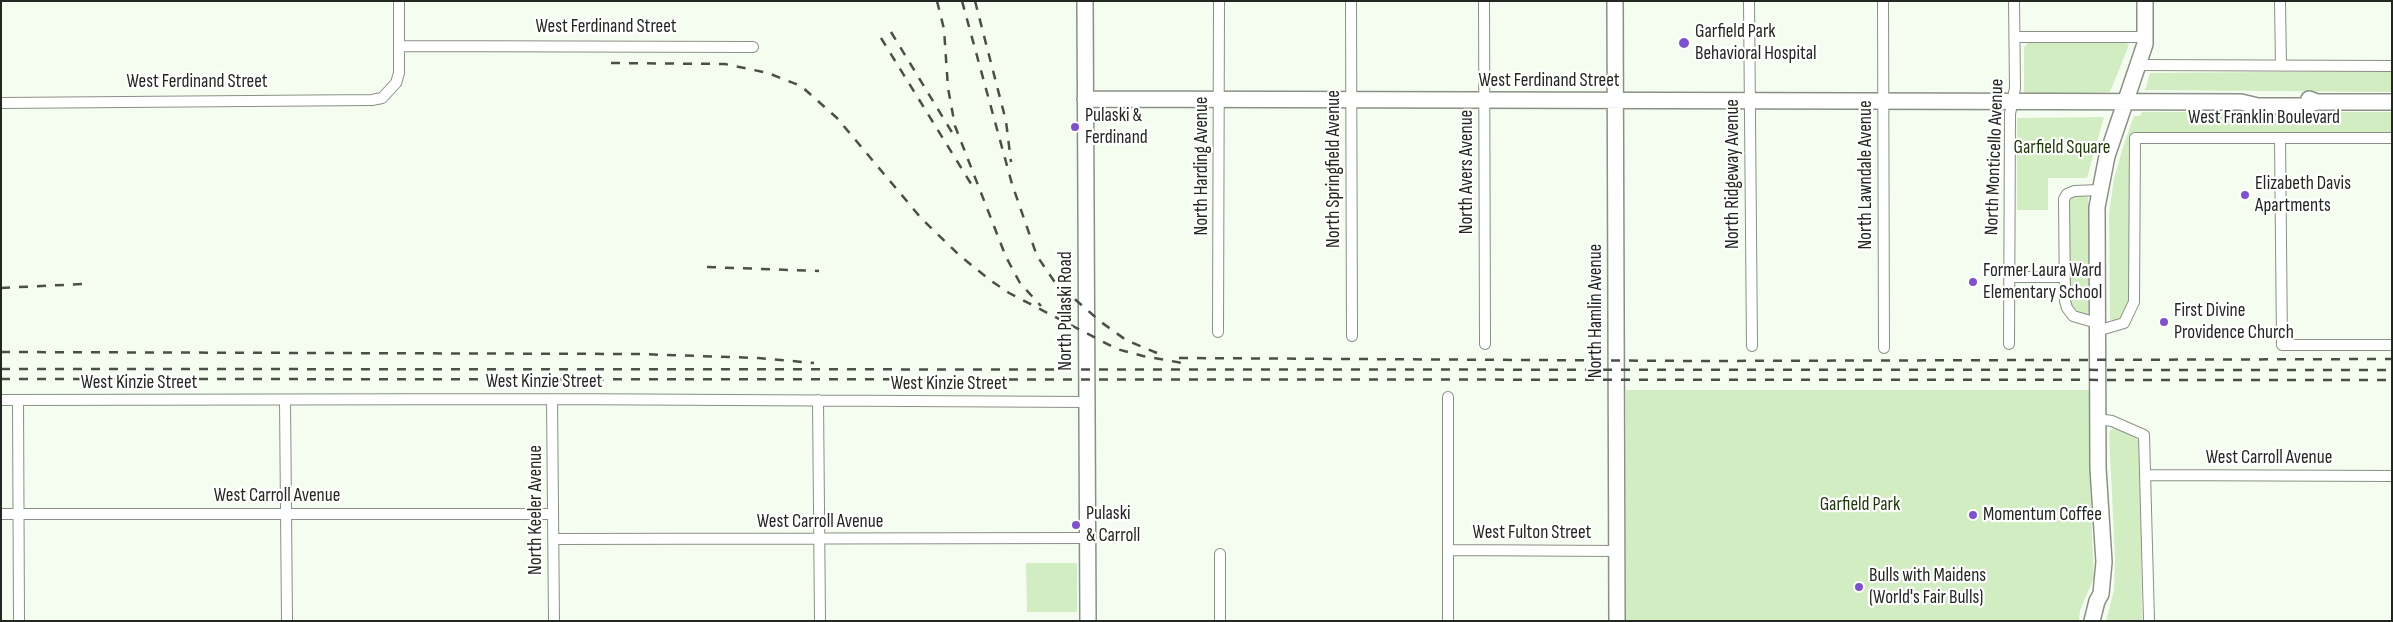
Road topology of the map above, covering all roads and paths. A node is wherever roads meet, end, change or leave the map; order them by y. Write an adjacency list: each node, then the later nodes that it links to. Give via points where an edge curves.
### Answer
1 (399, 1): 14 (street)
2 (1085, 1): 19 (street, North Pulaski Road)
3 (1219, 1): 20 (street, North Harding Avenue)
4 (1350, 1): 21 (street, North Springfield Avenue)
5 (1484, 1): 22 (street, North Avers Avenue)
6 (1614, 1): 23 (street, North Hamlin Avenue)
7 (1749, 1): 24 (street, North Ridgeway Avenue)
8 (1883, 1): 25 (street, North Lawndale Avenue)
9 (2014, 1): 12 (street, North Monticello Avenue)
10 (2145, 1): 13 (street)
11 (2280, 1): 17 (street)
12 (2015, 36): 13 (street); 28 (street, North Monticello Avenue)
13 (2145, 37): 16 (street)
14 (400, 46): 15 (street, West Ferdinand Street); 27 (street, West Ferdinand Street, via 396,83 382,98 372,100)
15 (753, 47)
16 (2138, 65): 17 (street); 29 (street)
17 (2281, 66): 18 (street)
18 (2392, 66)
19 (1085, 99): 20 (street, West Ferdinand Street); 49 (street, North Pulaski Road)
20 (1220, 99): 21 (street, West Ferdinand Street); 36 (street, North Harding Avenue)
21 (1351, 100): 22 (street, West Ferdinand Street); 37 (street, North Springfield Avenue)
22 (1485, 100): 23 (street, West Ferdinand Street); 38 (street, North Avers Avenue)
23 (1615, 101): 24 (street, West Ferdinand Street); 61 (street, North Hamlin Avenue)
24 (1750, 102): 25 (street, West Ferdinand Street); 41 (street, North Ridgeway Avenue)
25 (1884, 102): 28 (street, West Ferdinand Street); 42 (street, North Lawndale Avenue)
26 (2392, 102): 29 (street, West Franklin Boulevard, via 2317,102 2302,98 2258,97 2241,102)
27 (1, 103)
28 (2012, 103): 29 (street, West Franklin Boulevard); 33 (street, North Monticello Avenue)
29 (2125, 103): 32 (street, via 2106,156)
30 (2280, 138): 31 (street, West Franklin Boulevard); 35 (street, West Franklin Boulevard, via 2135,138 2134,302 2124,323); 40 (street, via 2282,345)
31 (2392, 138)
32 (2099, 190): 34 (street, via 2074,191 2064,199); 35 (street)
33 (2009, 277): 34 (street); 39 (street, North Monticello Avenue)
34 (2064, 277): 35 (street, via 2067,308 2074,316)
35 (2097, 327): 50 (street)
36 (1218, 332)
37 (1352, 336)
38 (1485, 344)
39 (2009, 344)
40 (2392, 345)
41 (1752, 346)
42 (1884, 348)
43 (1448, 397): 60 (street)
44 (552, 399): 47 (street, West Kinzie Street); 48 (street, West Kinzie Street); 56 (street, North Keeler Avenue)
45 (1, 400): 46 (street, West Kinzie Street)
46 (18, 400): 47 (street, West Kinzie Street); 54 (street)
47 (285, 400): 55 (street)
48 (818, 400): 49 (street, West Kinzie Street); 59 (street)
49 (1086, 402): 57 (street, North Pulaski Road)
50 (2098, 419): 51 (street, via 2112,421 2144,435); 63 (street, via 2104,562)
51 (2147, 476): 52 (street, West Carroll Avenue); 74 (street)
52 (2392, 476)
53 (1, 514): 54 (street, West Carroll Avenue)
54 (19, 514): 55 (street, West Carroll Avenue); 64 (street)
55 (286, 514): 56 (street, West Carroll Avenue); 65 (street)
56 (553, 514): 58 (street, North Keeler Avenue)
57 (1087, 538): 59 (street, West Carroll Avenue); 68 (street, North Pulaski Road)
58 (553, 539): 59 (street, West Carroll Avenue); 66 (street, North Keeler Avenue)
59 (819, 540): 67 (street)
60 (1448, 550): 61 (street, West Fulton Street); 70 (street)
61 (1617, 551): 71 (street, North Hamlin Avenue)
62 (1220, 554): 69 (street)
63 (2101, 597): 72 (street); 73 (street, via 2104,602)
64 (19, 621)
65 (287, 621)
66 (554, 621)
67 (820, 621)
68 (1088, 621)
69 (1220, 621)
70 (1448, 621)
71 (1617, 621)
72 (2092, 621)
73 (2100, 621)
74 (2148, 621)

